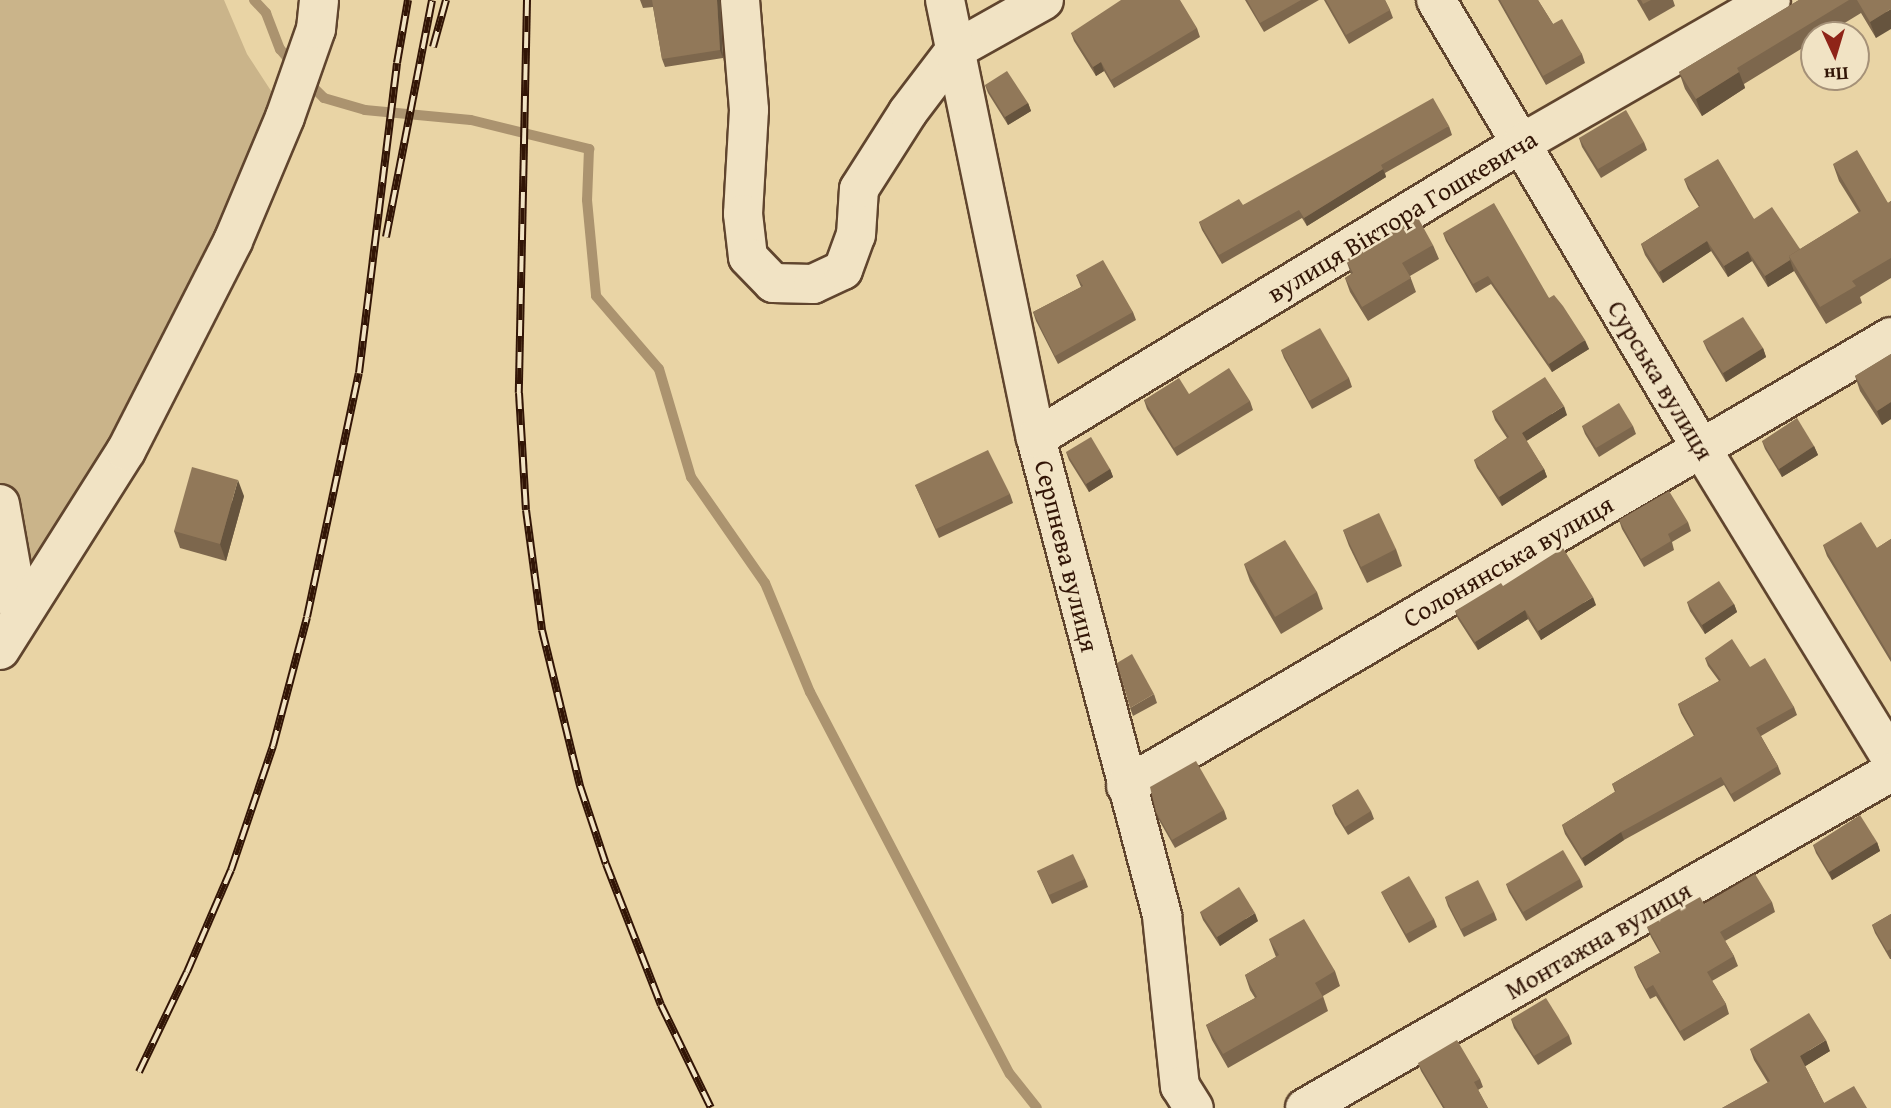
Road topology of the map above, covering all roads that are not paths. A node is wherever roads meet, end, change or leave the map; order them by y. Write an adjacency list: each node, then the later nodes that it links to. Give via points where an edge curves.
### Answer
1 (740, 0): 7 (street, via 749,110 744,225 748,257 772,284 813,284 843,270 856,235 859,189)
2 (944, 0): 7 (street, Серпнева вулиця)
3 (1044, 0): 7 (street)
4 (1436, 0): 8 (street, Сурська вулиця)
5 (1771, 0): 8 (street, вулиця Віктора Гошкевича)
6 (317, 15): 13 (street, via 285,117 233,241 126,451)
7 (955, 50): 10 (street, Серпнева вулиця)
8 (1522, 143): 10 (street, вулиця Віктора Гошкевича); 11 (street, Сурська вулиця)
9 (1891, 337): 11 (street, Солонянська вулиця)
10 (1036, 438): 17 (street, Серпнева вулиця)
11 (1701, 448): 15 (street, Сурська вулиця); 17 (street, Солонянська вулиця)
12 (0, 504): 13 (street)
13 (20, 615): 14 (street)
14 (0, 650)
15 (1891, 758)
16 (1891, 772): 19 (street, Монтажна вулиця)
17 (1126, 786): 18 (street, Серпнева вулиця, via 1162,916 1180,1086)
18 (1194, 1108)
19 (1305, 1108)

